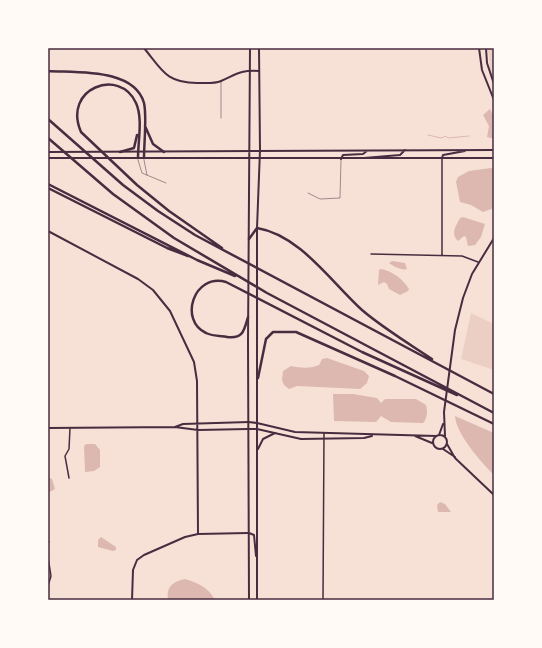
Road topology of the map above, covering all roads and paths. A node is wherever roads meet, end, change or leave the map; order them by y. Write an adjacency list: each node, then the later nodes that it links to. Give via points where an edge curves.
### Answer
1 (144, 48): 9 (main road, via 174,80 183,83)
2 (250, 48): 7 (main road)
3 (259, 48): 8 (main road)
4 (479, 48): 11 (main road, via 482,70)
5 (486, 48): 10 (main road, via 486,63)
6 (48, 71): 14 (highway, via 113,76 127,81 141,96 145,112)
7 (250, 71): 8 (main road); 9 (main road, via 236,72); 17 (main road)
8 (259, 71): 18 (main road)
9 (221, 81): 12 (lane)
10 (494, 84)
11 (494, 100)
12 (221, 118)
13 (48, 119): 48 (highway, via 123,185 158,211 194,235)
14 (144, 124): 26 (highway); 27 (highway, via 153,144)
15 (138, 131): 24 (highway, via 134,148); 25 (highway); 48 (highway, via 136,103 125,90 107,84 96,86 86,92 79,102 76,113 81,132 137,185)
16 (48, 138): 51 (highway, via 149,221)
17 (250, 150): 18 (main road); 27 (main road); 31 (main road)
18 (260, 150): 19 (main road); 36 (main road)
19 (368, 150): 20 (main road); 32 (main road, via 363,154 343,155)
20 (405, 150): 21 (main road); 33 (main road, via 400,154)
21 (470, 150): 22 (main road); 34 (main road, via 443,154)
22 (494, 150)
23 (49, 152): 24 (main road)
24 (120, 152): 25 (main road)
25 (138, 152): 26 (main road); 29 (highway)
26 (144, 152): 27 (main road); 30 (highway)
27 (164, 152)
28 (48, 158): 29 (main road)
29 (138, 158): 30 (main road); 37 (lane, via 139,169)
30 (144, 158): 31 (main road); 37 (lane)
31 (250, 158): 36 (main road); 45 (main road)
32 (341, 158): 33 (main road); 36 (main road); 41 (lane, via 340,198 320,199)
33 (359, 158): 34 (main road)
34 (442, 158): 35 (main road); 47 (street)
35 (494, 158)
36 (259, 159): 42 (main road)
37 (148, 176): 38 (lane)
38 (166, 183)
39 (48, 184): 49 (highway)
40 (48, 188): 49 (highway, via 167,248)
41 (308, 193)
42 (257, 228): 45 (highway); 53 (highway, via 277,235 300,249 363,311); 54 (main road)
43 (48, 231): 61 (main road, via 138,279 162,300 170,311 194,362 198,385)
44 (494, 238): 50 (main road)
45 (249, 239): 52 (main road)
46 (371, 254): 47 (street)
47 (442, 255): 50 (street, via 462,256)
48 (234, 256): 53 (highway)
49 (197, 260): 51 (highway)
50 (478, 262): 60 (main road, via 462,298 455,330)
51 (243, 280): 56 (highway)
52 (248, 317): 56 (highway, via 243,332 236,338 204,332 196,324 193,314 195,293 202,285 211,281 226,282 362,352); 58 (main road)
53 (442, 366): 55 (highway)
54 (258, 378): 59 (main road); 62 (highway, via 266,340 273,332 296,332)
55 (494, 394)
56 (478, 405): 57 (highway)
57 (494, 413)
58 (249, 422): 59 (main road); 61 (main road); 66 (main road)
59 (257, 422): 67 (main road); 70 (main road, via 295,432)
60 (443, 423): 71 (main road); 75 (main road)
61 (198, 424): 63 (main road); 68 (main road)
62 (494, 424)
63 (175, 427): 65 (main road); 68 (main road)
64 (48, 428): 65 (main road)
65 (70, 428): 82 (street, via 69,449 65,456)
66 (249, 429): 67 (main road); 68 (main road); 84 (main road)
67 (257, 429): 69 (main road); 80 (main road)
68 (198, 430): 85 (main road)
69 (275, 433): 76 (main road, via 296,439); 80 (main road, via 263,439)
70 (324, 433): 72 (main road); 76 (street)
71 (439, 434): 74 (main road); 75 (main road)
72 (373, 435): 73 (main road); 76 (main road, via 364,438)
73 (415, 436): 74 (main road); 78 (main road, via 428,440)
74 (436, 436): 78 (main road)
75 (445, 436): 77 (main road)
76 (324, 440): 92 (street)
77 (447, 444): 79 (main road); 81 (main road)
78 (433, 445): 79 (main road, via 436,449)
79 (443, 449): 81 (main road)
80 (257, 450): 87 (main road)
81 (455, 458): 83 (main road)
82 (69, 478)
83 (494, 495)
84 (248, 533): 85 (main road); 87 (main road, via 254,535); 90 (main road)
85 (198, 534): 89 (main road, via 146,553 137,560 132,578)
86 (48, 557): 88 (street, via 51,576)
87 (257, 569): 91 (main road)
88 (48, 586)
89 (132, 600)
90 (249, 600)
91 (257, 600)
92 (323, 600)

